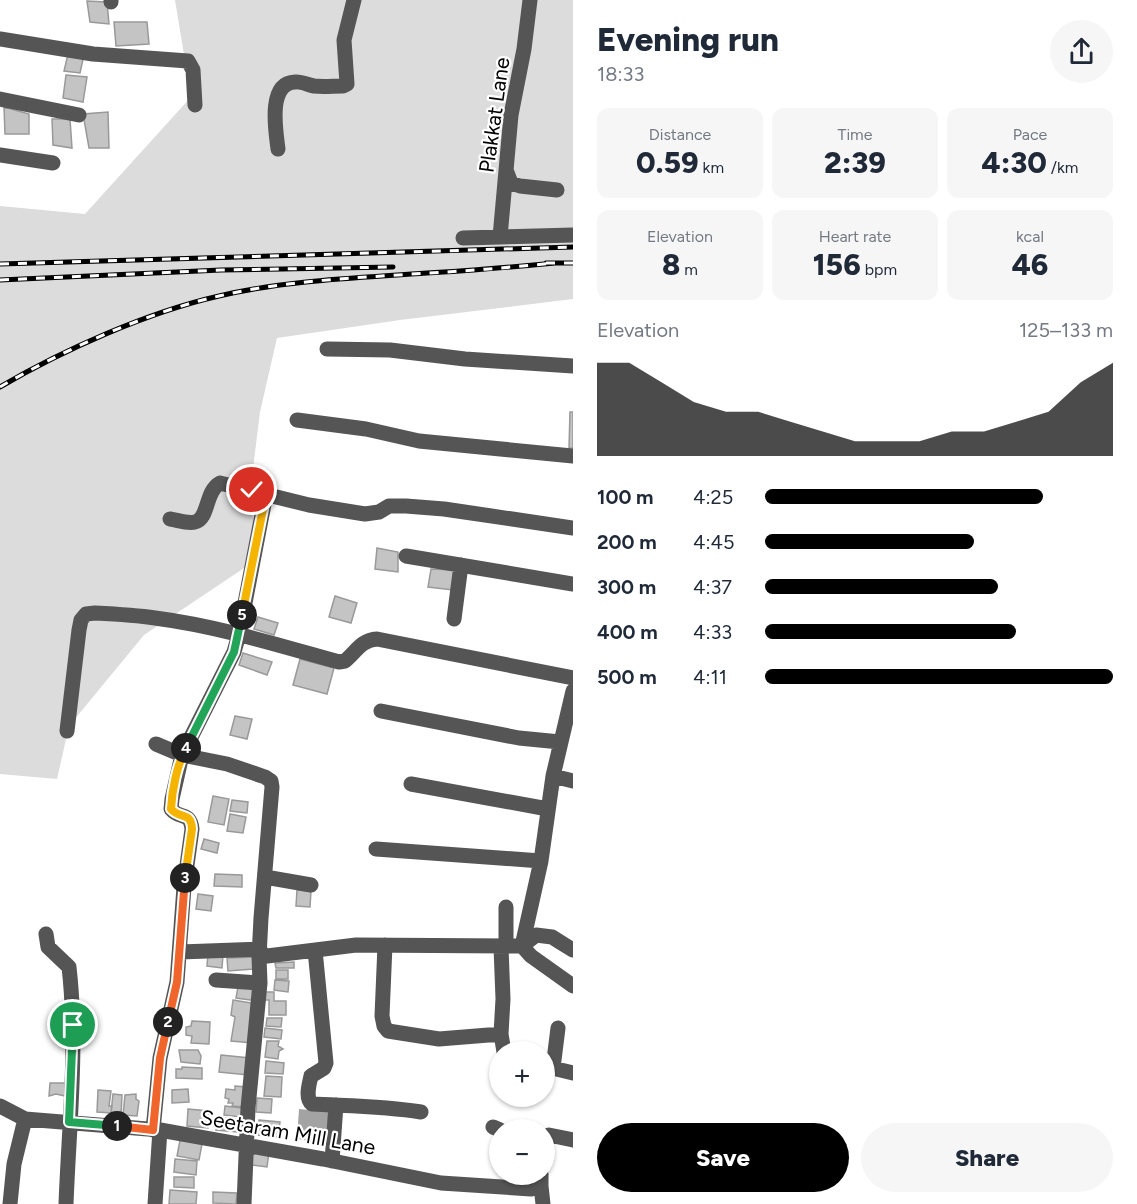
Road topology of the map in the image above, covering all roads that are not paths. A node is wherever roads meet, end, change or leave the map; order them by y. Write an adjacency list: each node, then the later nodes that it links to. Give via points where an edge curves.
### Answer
1 (354, 0): 7 (street, via 344,39 346,84 287,84 278,94 275,111)
2 (530, 0): 10 (street, Plakkat Lane)
3 (0, 39): 5 (street, via 93,54 188,61 193,70)
4 (0, 99): 6 (street)
5 (195, 105)
6 (79, 115)
7 (278, 149)
8 (0, 155): 9 (street)
9 (53, 163)
10 (506, 170): 11 (street, via 511,183); 13 (street, Plakkat Lane)
11 (557, 190)
12 (573, 235): 13 (street)
13 (500, 237): 14 (street)
14 (463, 238)
15 (327, 349): 16 (street, via 390,350)
16 (573, 366)
17 (297, 420): 18 (street, via 419,441)
18 (573, 456)
19 (266, 494): 20 (street, via 227,484 212,491 197,522); 21 (street, via 365,514 389,506 406,506); 26 (street)
20 (170, 519)
21 (573, 528)
22 (406, 556): 23 (street)
23 (461, 565): 24 (street); 25 (street)
24 (573, 584)
25 (454, 619)
26 (239, 634): 27 (street, via 339,662 369,639 377,639); 30 (street, via 156,618 86,614 79,630); 33 (street)
27 (573, 678)
28 (573, 692): 31 (street)
29 (381, 711): 31 (street, via 488,733)
30 (67, 731)
31 (560, 742): 34 (street)
32 (156, 744): 33 (street)
33 (182, 755): 40 (street, via 227,764 270,781); 49 (street, via 171,809 188,817 192,829)
34 (553, 776): 35 (street); 37 (street)
35 (573, 781)
36 (411, 784): 37 (street)
37 (548, 809): 39 (street)
38 (376, 849): 39 (street)
39 (541, 861): 45 (street)
40 (265, 877): 41 (street); 50 (street)
41 (311, 885)
42 (506, 907): 46 (street)
43 (46, 934): 63 (street, via 48,947 69,967 73,1003)
44 (385, 945): 46 (street); 47 (street); 55 (street, via 382,1016 388,1031 439,1039)
45 (522, 946): 46 (street); 48 (street, via 536,935 552,938); 53 (street)
46 (503, 947): 55 (street)
47 (315, 950): 50 (street); 60 (street, via 326,1063 310,1076 308,1097 312,1104)
48 (573, 950)
49 (180, 952): 50 (street); 64 (street, via 160,1058)
50 (260, 953): 52 (street)
51 (216, 980): 52 (street)
52 (260, 983): 67 (street)
53 (573, 987)
54 (558, 1028): 57 (street)
55 (501, 1034): 56 (street)
56 (502, 1041)
57 (555, 1041)
58 (555, 1068): 59 (street)
59 (573, 1073)
60 (336, 1106): 62 (street, via 386,1106); 68 (street)
61 (11, 1111): 63 (street, Seetaram Mill Lane); 71 (street, via 14,1164)
62 (421, 1112)
63 (69, 1122): 64 (street, Seetaram Mill Lane); 72 (street)
64 (157, 1130): 67 (street, Seetaram Mill Lane); 73 (street)
65 (555, 1136): 66 (street)
66 (573, 1139)
67 (246, 1145): 68 (street, Seetaram Mill Lane); 74 (street)
68 (332, 1161): 69 (street, Seetaram Mill Lane, via 441,1183 531,1189)
69 (535, 1185)
70 (541, 1185): 75 (street)
71 (10, 1204)
72 (66, 1204)
73 (155, 1204)
74 (244, 1204)
75 (543, 1204)

